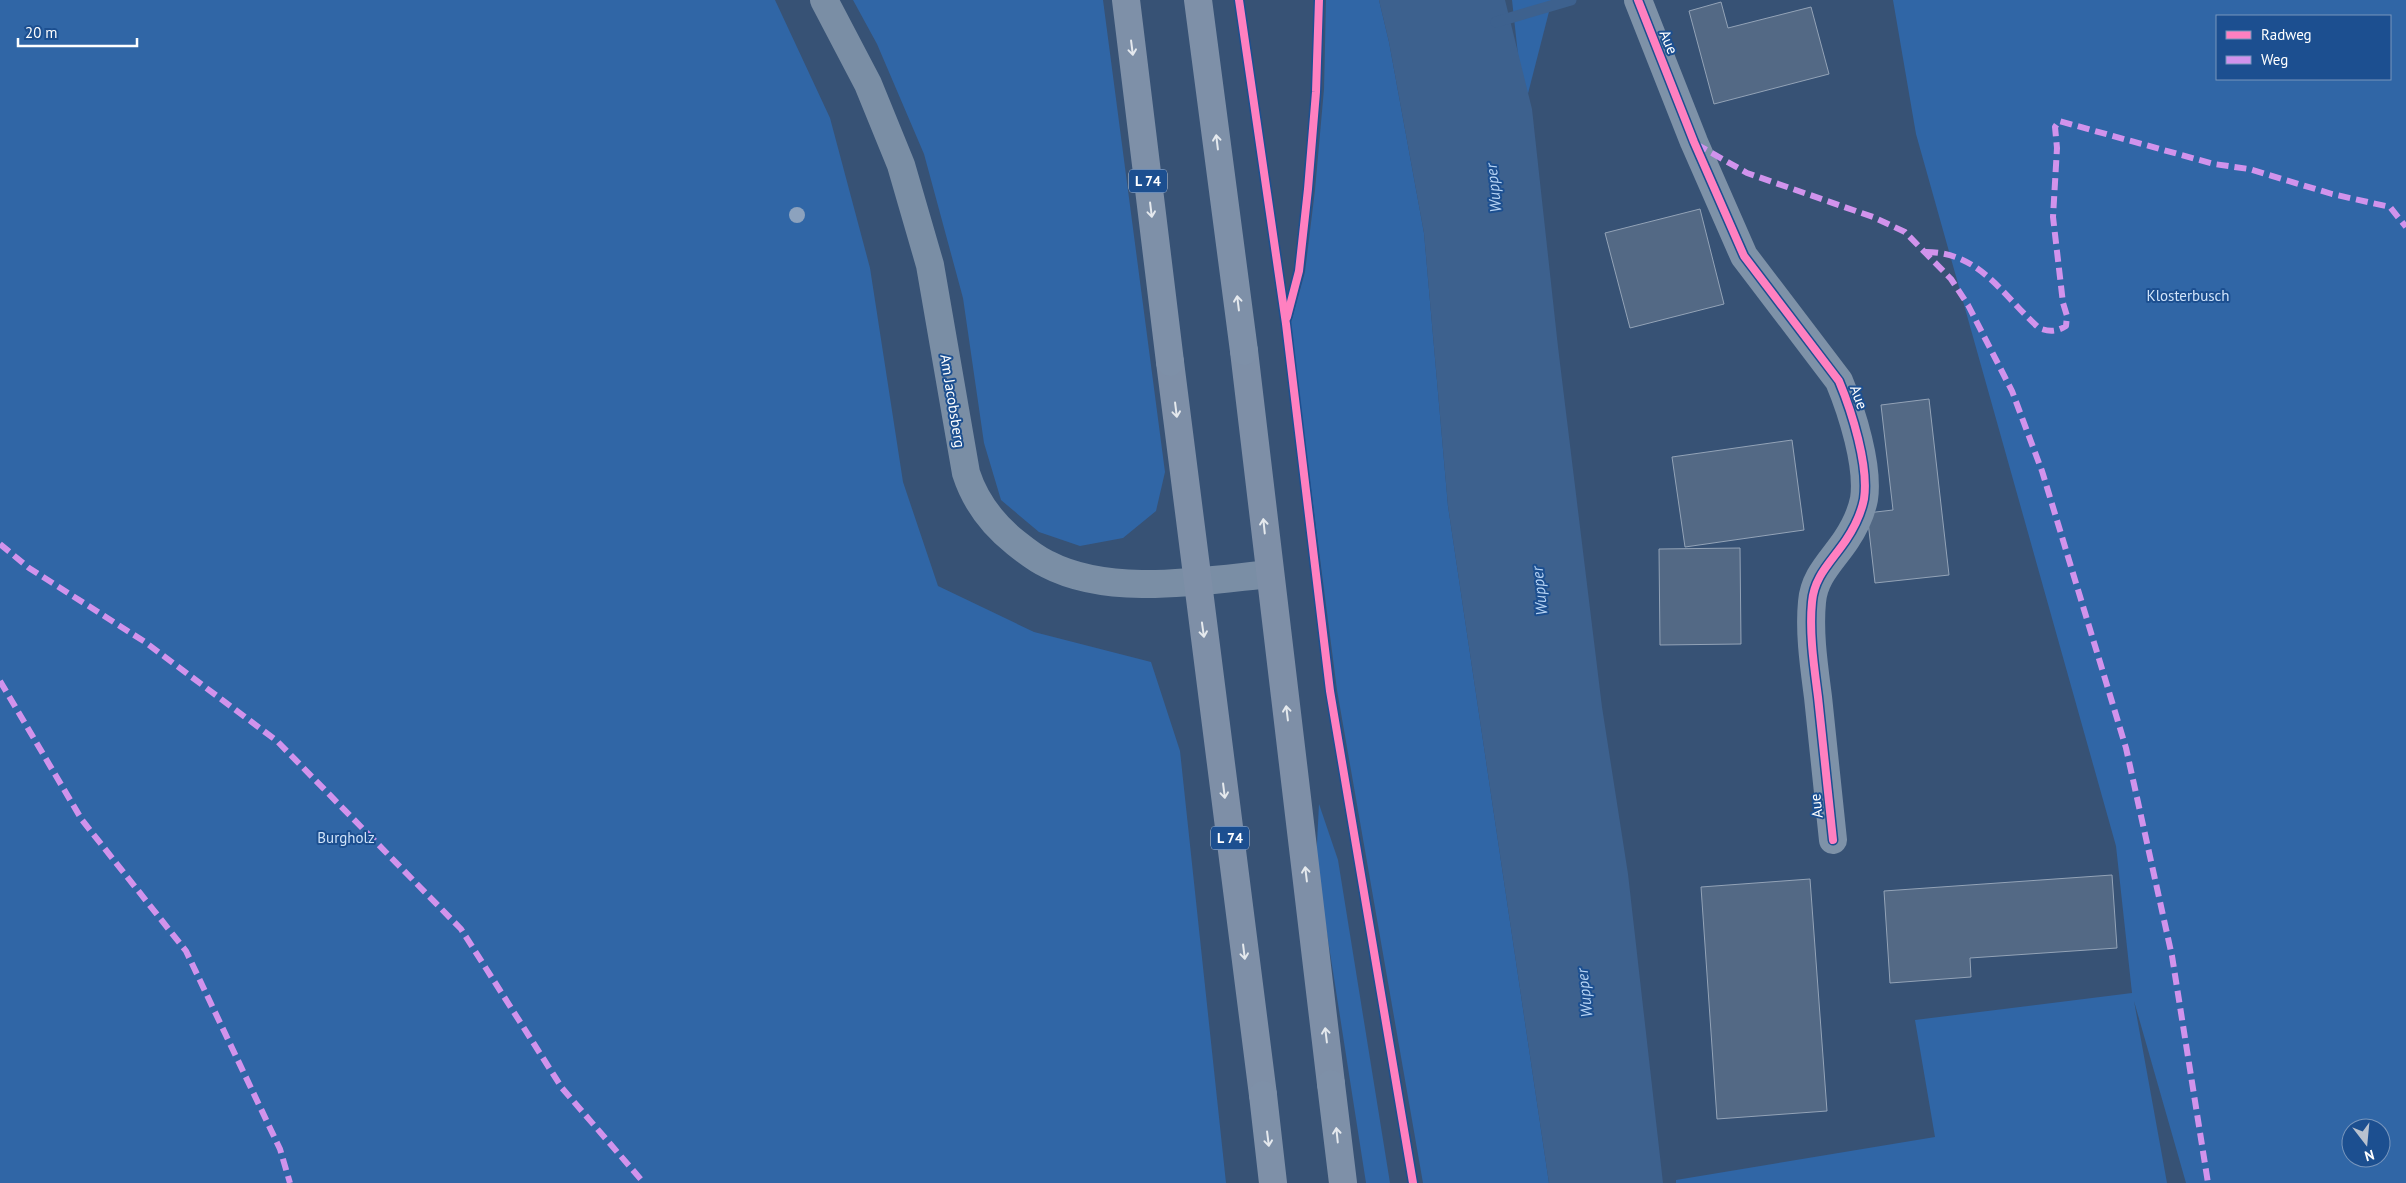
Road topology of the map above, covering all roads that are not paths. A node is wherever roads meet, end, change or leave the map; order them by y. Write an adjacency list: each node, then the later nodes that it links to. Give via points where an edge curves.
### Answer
1 (824, 0): 8 (main road, Am Jacobsberg, via 868,84 901,165 930,265 960,448 976,499 997,527 1012,540 1031,555 1061,570 1104,580)
2 (1126, 0): 6 (highway, L 74, one-way to 6)
3 (1198, 0): 5 (highway, one-way to 3)
4 (1638, 0): 9 (street, Aue, via 1694,142 1744,256 1839,381 1857,435 1864,498 1857,520 1817,581 1812,604 1813,650)
5 (1244, 351): 7 (main road, one-way to 5)
6 (1170, 362): 8 (main road, L 74, one-way to 8)
7 (1269, 574): 8 (main road, Am Jacobsberg); 10 (main road, one-way to 7)
8 (1196, 582): 11 (main road, L 74, one-way to 11)
9 (1833, 840)
10 (1332, 1084): 13 (highway, one-way to 10)
11 (1263, 1094): 12 (highway, L 74, one-way to 12)
12 (1273, 1183)
13 (1342, 1183)

